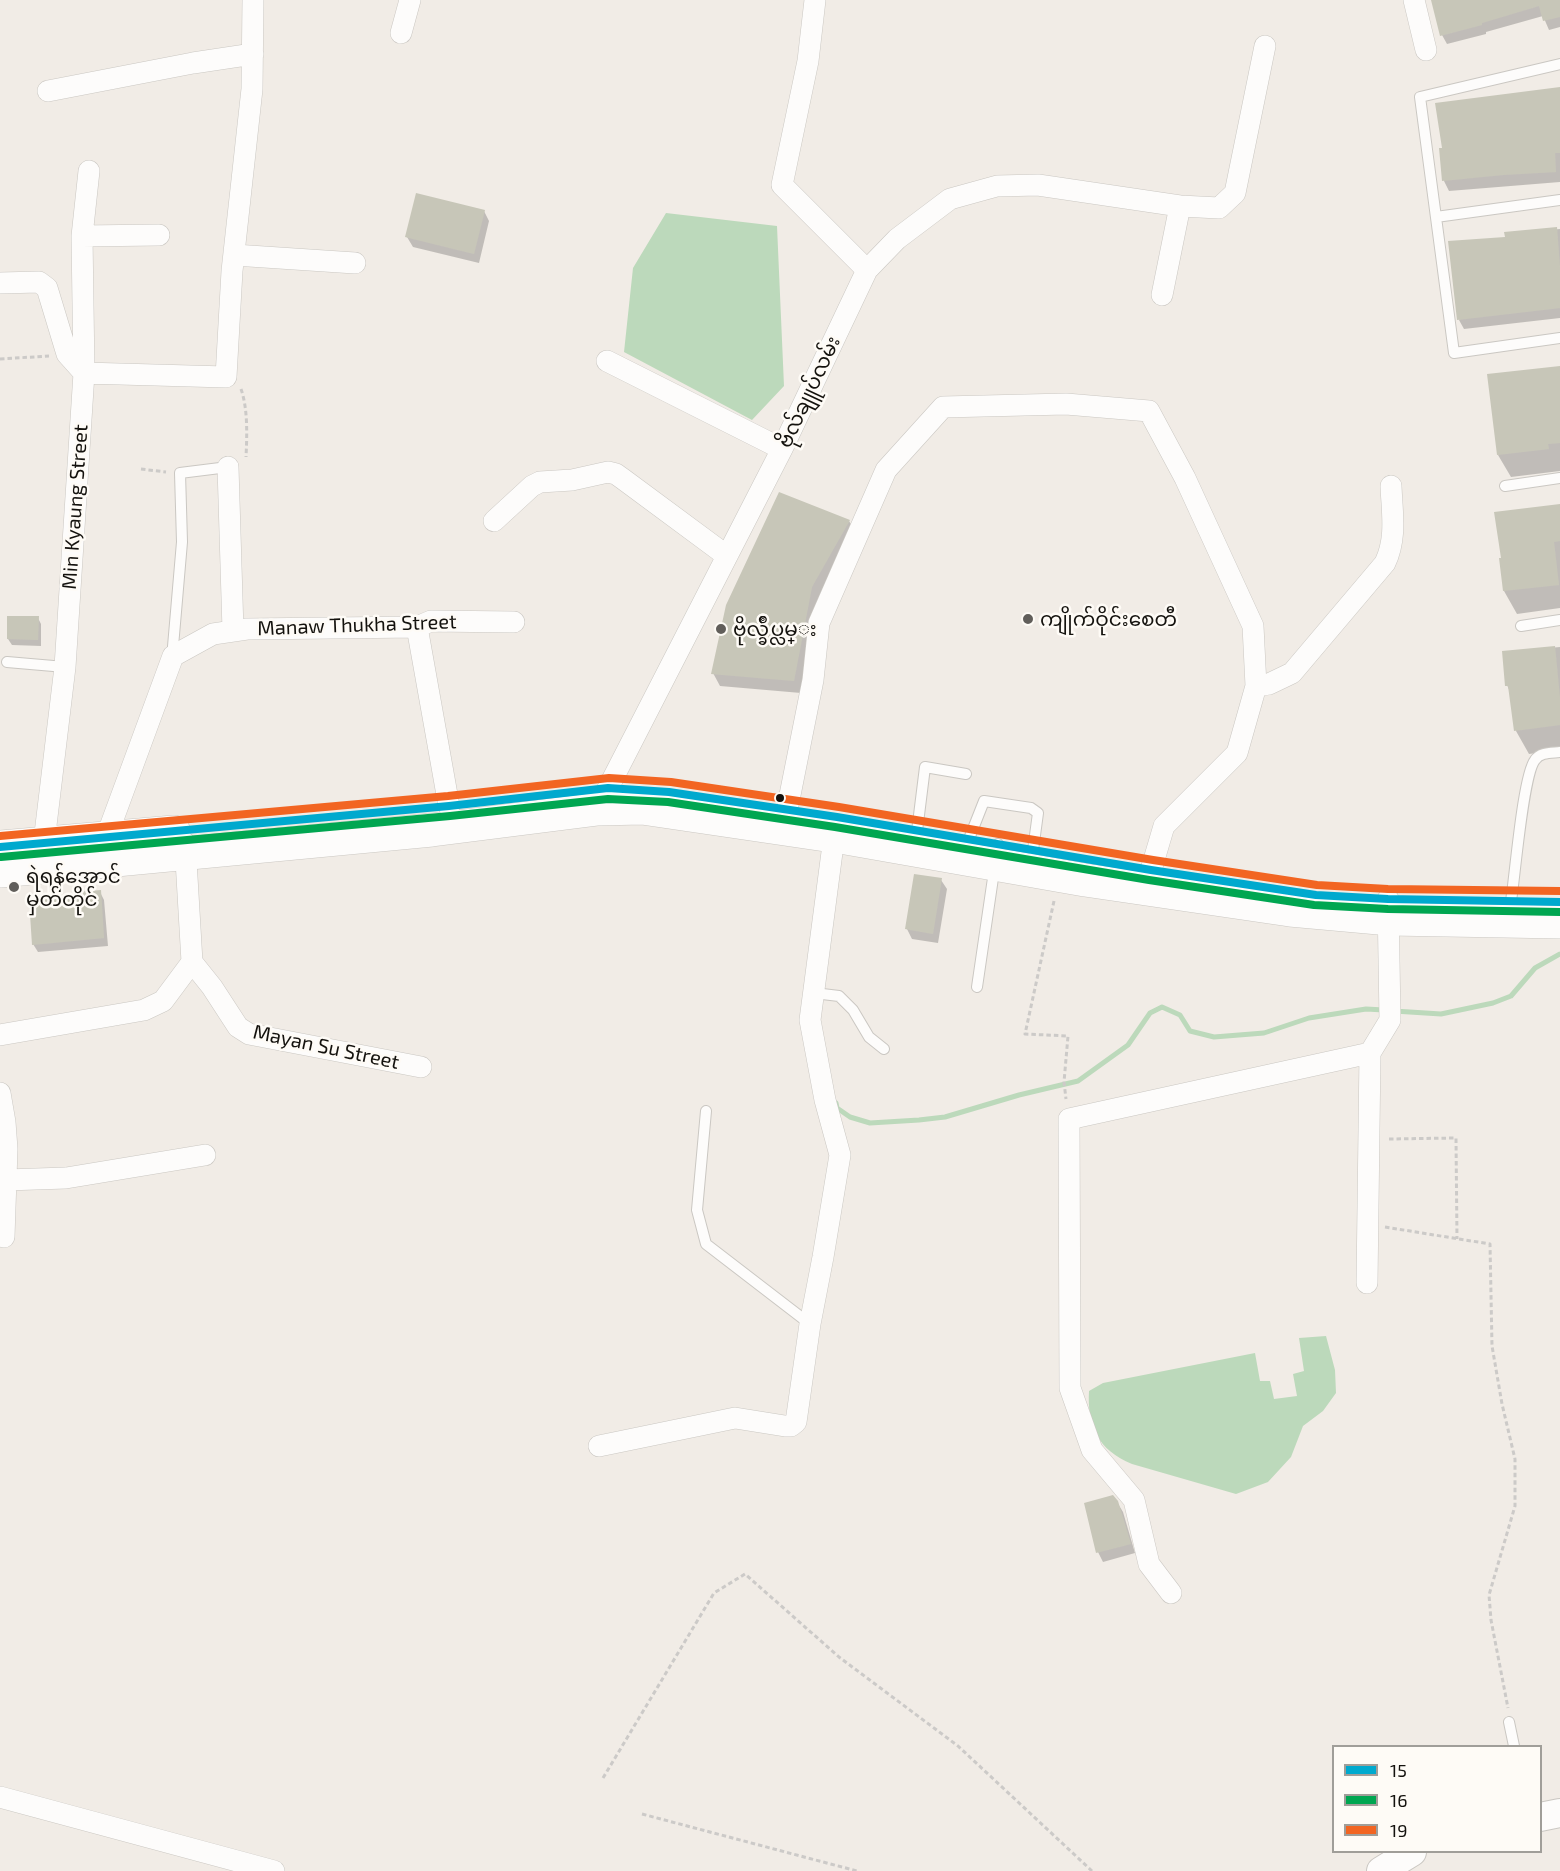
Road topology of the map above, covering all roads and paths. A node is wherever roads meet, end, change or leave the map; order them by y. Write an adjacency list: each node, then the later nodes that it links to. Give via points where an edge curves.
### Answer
1 (411, 0): 5 (street)
2 (814, 0): 19 (street, via 808,61 782,185)
3 (1414, 0): 7 (street)
4 (257, 2): 8 (street)
5 (401, 33)
6 (1265, 46): 13 (street, ဗိုလ်ချူပ်လမ်း, via 1235,193 1219,208)
7 (1426, 50)
8 (253, 54): 10 (street); 17 (street)
9 (1560, 64): 14 (lane, via 1420,98)
10 (48, 91)
11 (89, 171): 16 (street, Min Kyaung Street)
12 (1560, 200): 14 (lane)
13 (1180, 206): 19 (street, ဗိုလ်ချူပ်လမ်း, via 1038,185 997,186 950,199 897,239); 21 (street)
14 (1436, 218): 22 (lane, via 1454,353)
15 (159, 235): 16 (street)
16 (82, 236): 26 (street, Min Kyaung Street)
17 (234, 255): 18 (street); 27 (street)
18 (355, 263)
19 (867, 270): 28 (street, ဗိုလ်ချူပ်လမ်း)
20 (0, 284): 23 (street, via 44,284)
21 (1162, 295)
22 (1560, 338)
23 (68, 354): 24 (path); 26 (street)
24 (0, 359)
25 (607, 361): 28 (street)
26 (84, 373): 27 (street); 44 (street, Min Kyaung Street)
27 (226, 376): 29 (path, via 244,397 246,447 243,462)
28 (782, 449): 36 (street, ဗိုလ်ချူပ်လမ်း)
29 (228, 467): 31 (lane); 41 (street)
30 (141, 469): 31 (path)
31 (180, 473): 42 (lane, via 182,542)
32 (1560, 478): 34 (lane)
33 (1391, 486): 45 (street, via 1393,538 1385,563 1292,673)
34 (1504, 486)
35 (494, 521): 36 (street, via 540,482 608,472)
36 (727, 556): 48 (street, ဗိုလ်ချူပ်လမ်း)
37 (1560, 620): 39 (lane)
38 (514, 622): 40 (street, Manaw Thukha Street, via 431,621)
39 (1521, 626)
40 (417, 627): 41 (street, Manaw Thukha Street); 50 (street)
41 (233, 631): 42 (street, Manaw Thukha Street, via 213,633)
42 (172, 658): 53 (street)
43 (7, 662): 44 (lane)
44 (65, 667): 58 (street, Min Kyaung Street)
45 (1256, 686): 49 (street, via 1253,626 1185,478 1149,411 1066,404 943,407 886,470 819,623 813,680); 59 (street, via 1237,753 1164,826)
46 (1560, 752): 62 (lane, via 1541,754 1534,761 1527,784)
47 (966, 774): 51 (lane, via 925,767)
48 (608, 788): 49 (main road, via 669,792); 50 (main road)
49 (787, 810): 51 (main road)
50 (451, 817): 52 (main road, via 642,808); 54 (main road)
51 (917, 831): 56 (main road)
52 (834, 837): 56 (main road); 68 (street)
53 (106, 838): 54 (main road); 58 (main road)
54 (185, 842): 58 (main road); 66 (street)
55 (0, 847): 58 (main road)
56 (987, 849): 57 (main road); 57 (lane, via 984,801 1031,808 1038,813); 61 (main road); 67 (lane)
57 (1033, 850): 59 (main road)
58 (43, 855): 60 (main road)
59 (1151, 870): 64 (main road)
60 (0, 871)
61 (1060, 875): 64 (main road, via 1290,910); 75 (path, via 1025,1034 1068,1036 1064,1082)
62 (1511, 901): 63 (main road); 64 (main road)
63 (1560, 902)
64 (1389, 909): 65 (main road); 71 (street, via 1390,1020)
65 (1560, 922)
66 (192, 962): 69 (street, via 163,1001 144,1010); 72 (street, Mayan Su Street, via 238,1027 249,1034)
67 (977, 987)
68 (813, 993): 70 (lane, via 839,996 853,1010 869,1037); 83 (street, via 810,1020 840,1155)
69 (0, 1035)
70 (884, 1049)
71 (1370, 1053): 75 (street); 76 (street)
72 (421, 1067)
73 (0, 1093): 78 (street)
74 (706, 1111): 83 (lane, via 697,1210 706,1244)
75 (1069, 1119): 85 (street, via 1070,1388 1092,1450 1134,1500 1149,1564)
76 (1369, 1139): 79 (street); 81 (path, via 1456,1138)
77 (205, 1155): 78 (street, via 66,1178)
78 (6, 1180): 80 (street)
79 (1368, 1224): 81 (path); 82 (street)
80 (4, 1237)
81 (1457, 1239): 86 (path, via 1490,1244 1492,1346 1515,1459 1515,1506 1489,1595)
82 (1367, 1283)
83 (810, 1324): 84 (street, via 794,1425 735,1418)
84 (599, 1446)
85 (1172, 1593)
86 (1509, 1722): 87 (lane)
87 (1514, 1745)
88 (603, 1778): 96 (path, via 714,1593 745,1574 839,1657 958,1746)
89 (0, 1797): 94 (street)
90 (1560, 1813): 92 (main road)
91 (642, 1814): 95 (path)
92 (1542, 1817)
93 (1409, 1853): 97 (main road)
94 (264, 1870)
95 (857, 1871)
96 (1092, 1871)
97 (1381, 1871)

